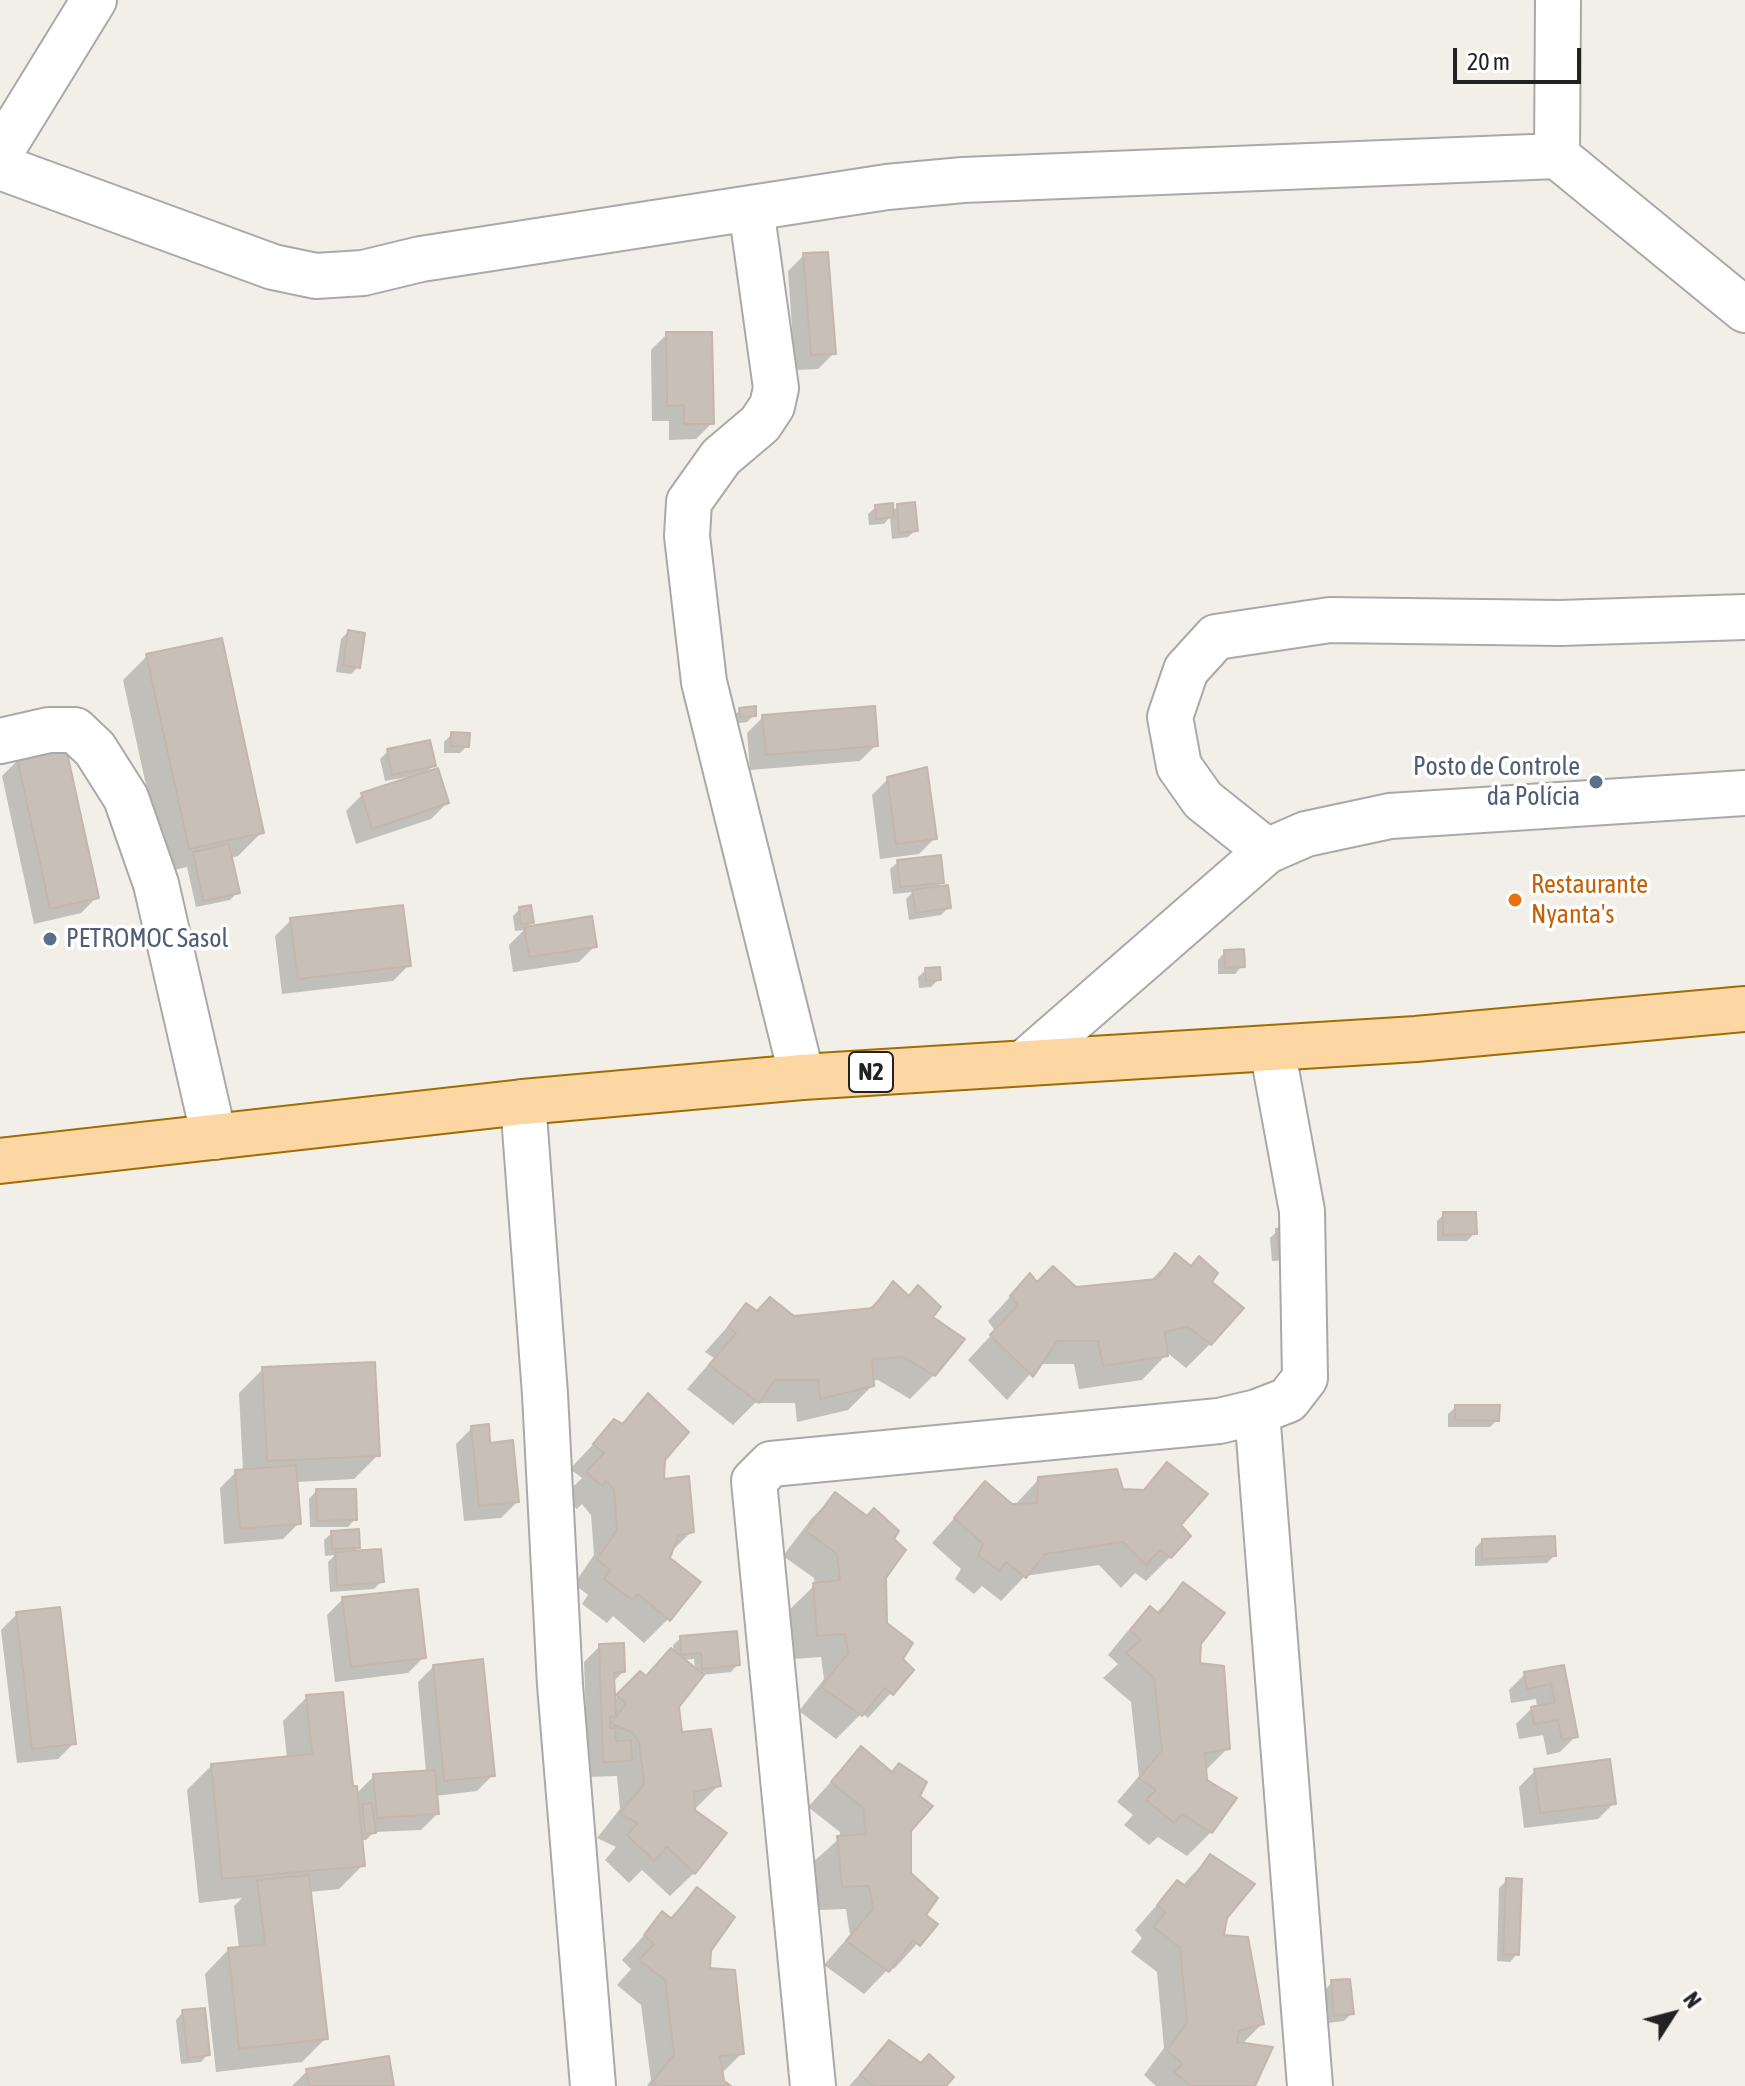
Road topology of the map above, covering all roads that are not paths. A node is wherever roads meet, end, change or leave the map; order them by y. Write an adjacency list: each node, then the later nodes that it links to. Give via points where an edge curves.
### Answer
1 (94, 0): 3 (street)
2 (1558, 0): 4 (street)
3 (0, 153)
4 (1557, 156): 6 (street, via 963,180); 7 (street)
5 (0, 167): 6 (street, via 273,267 316,276 363,273 421,259)
6 (751, 208): 15 (street, via 776,388 760,424 721,457 689,502 687,536 704,682)
7 (1745, 310)
8 (1745, 617): 11 (street, via 1560,623 1330,620 1216,637 1186,670 1170,717 1179,766 1203,800)
9 (0, 741): 17 (street, via 75,730 95,749 126,798 156,884)
10 (1745, 793): 11 (street, via 1390,816 1306,834)
11 (1267, 851): 14 (street)
12 (1745, 1009): 13 (main road, N2)
13 (1272, 1048): 14 (main road, N2); 19 (street, via 1302,1211 1305,1378 1288,1400)
14 (1025, 1062): 15 (main road, N2)
15 (802, 1077): 16 (main road, N2)
16 (523, 1102): 17 (main road, N2); 20 (street, via 560,1685)
17 (214, 1137): 18 (main road, N2)
18 (0, 1161)
19 (1257, 1412): 21 (street, via 1219,1421 771,1464 754,1481); 22 (street)
20 (593, 2086)
21 (813, 2086)
22 (1310, 2086)

